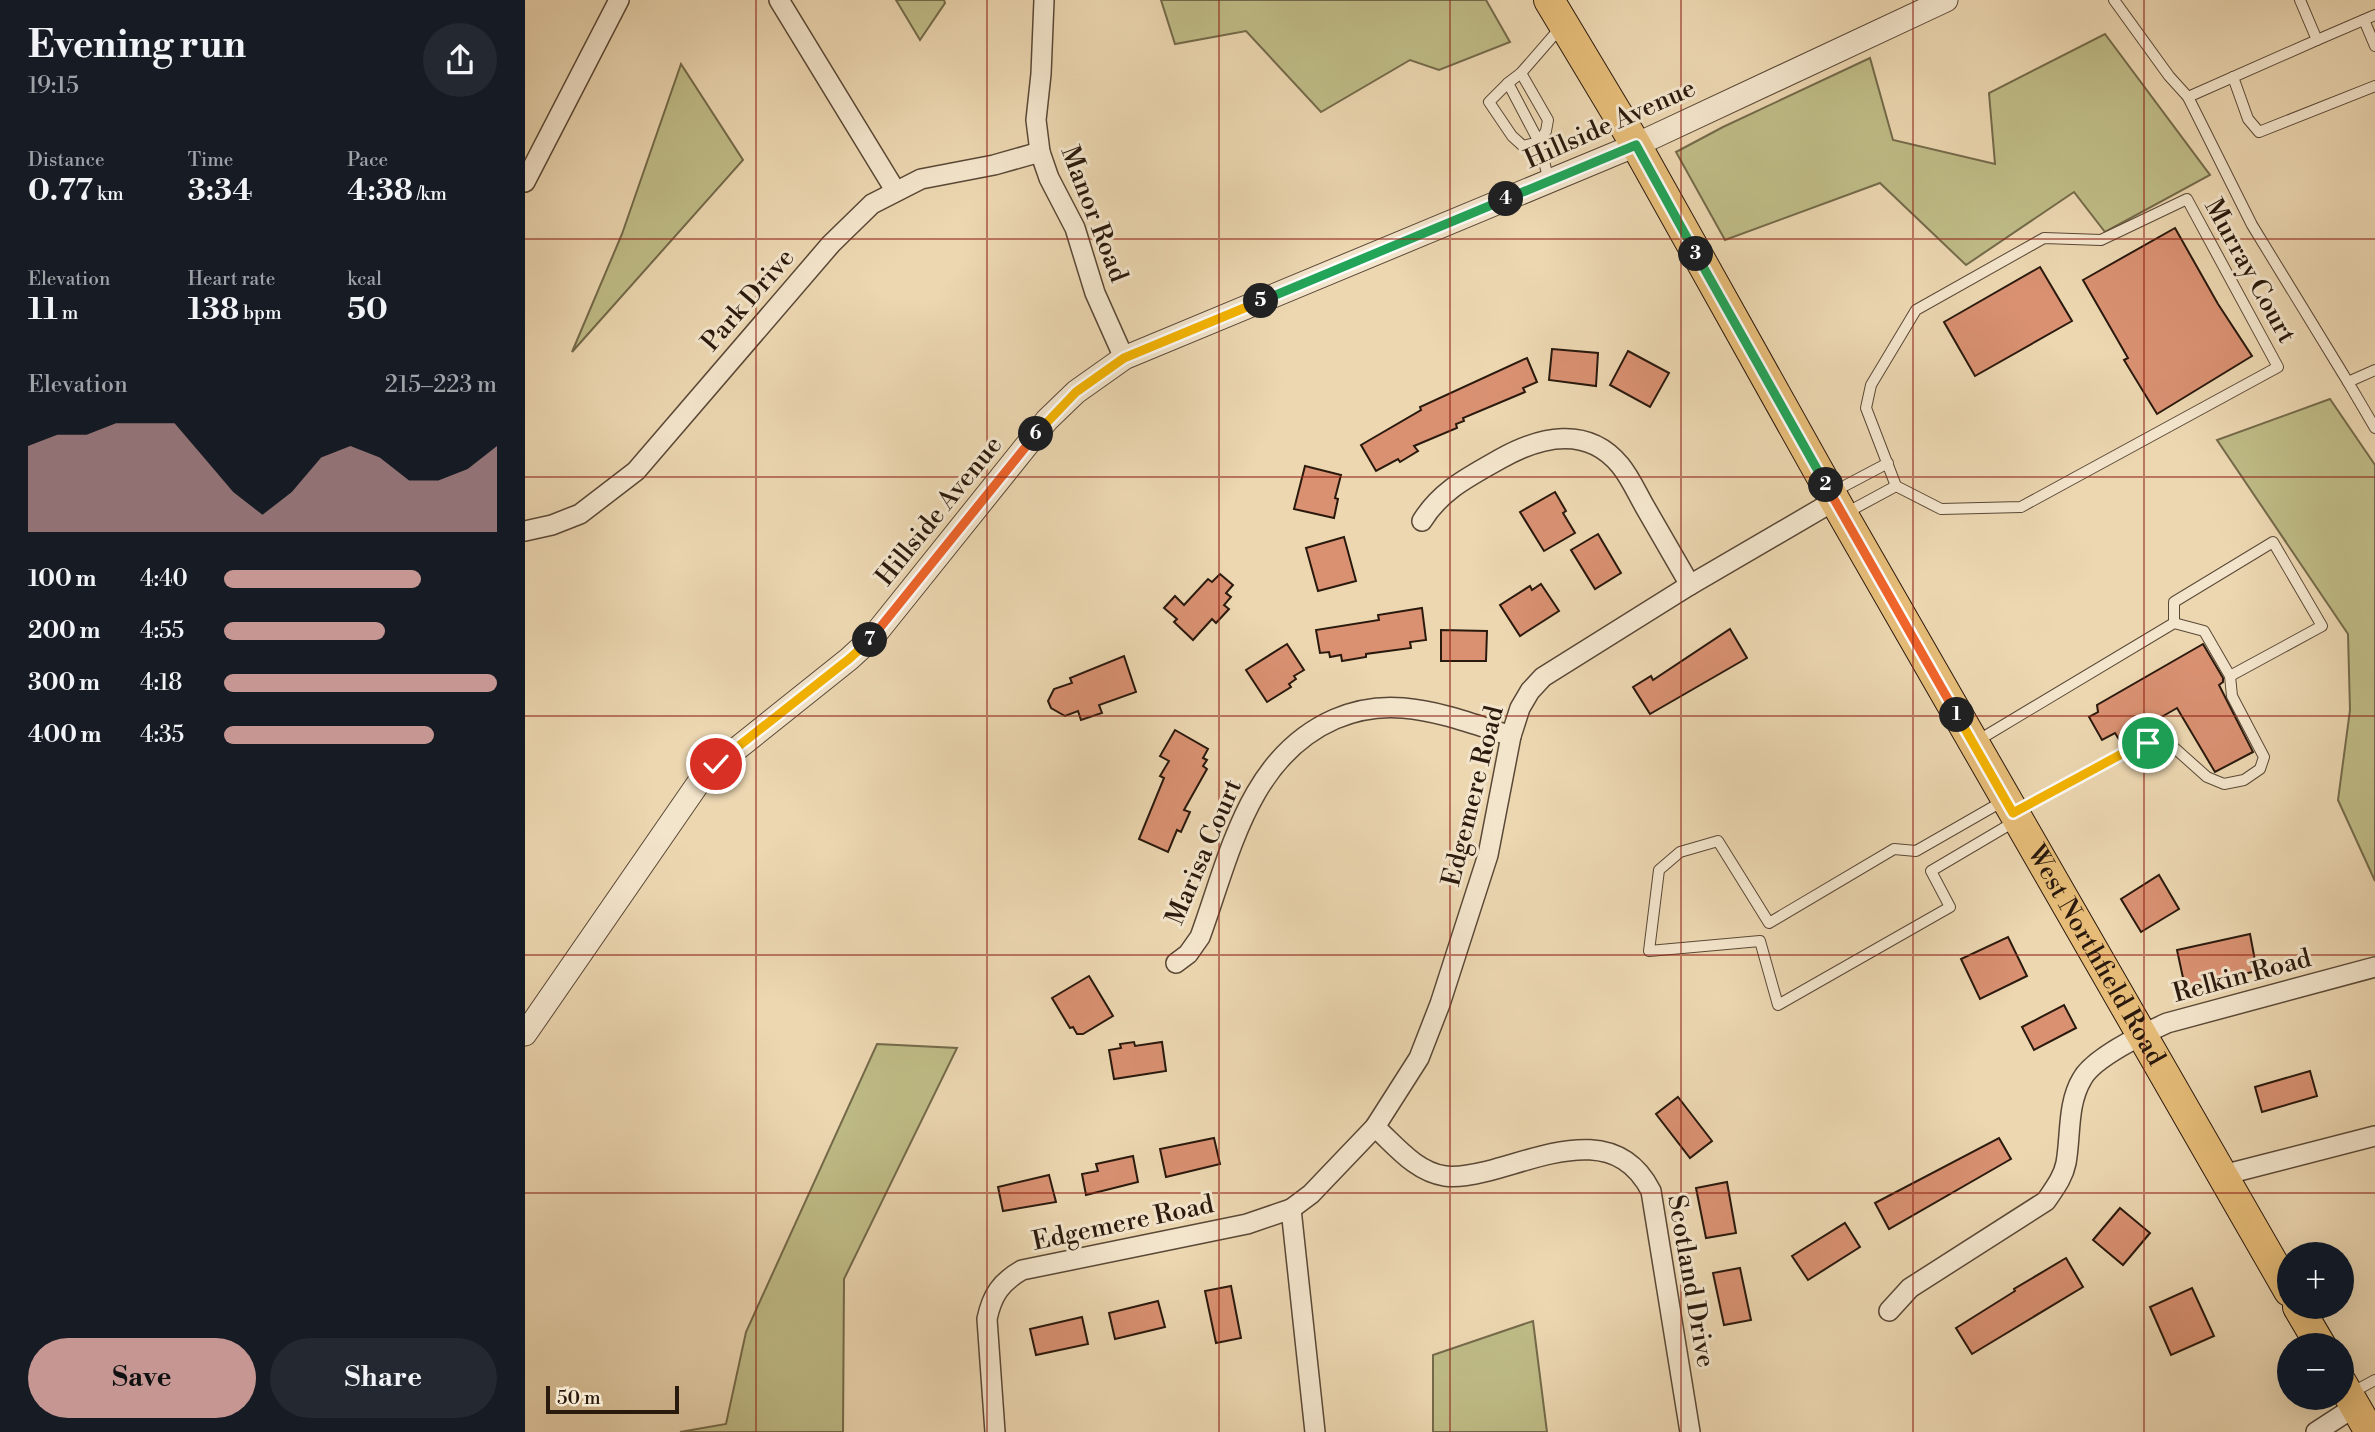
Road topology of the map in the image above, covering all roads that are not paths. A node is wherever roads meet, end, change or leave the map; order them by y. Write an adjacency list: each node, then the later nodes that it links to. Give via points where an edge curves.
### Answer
1 (619, 0): 21 (street)
2 (779, 0): 22 (street)
3 (1045, 0): 19 (street, Manor Road, via 1036,120)
4 (1946, 0): 18 (street, Hillside Avenue)
5 (2114, 0): 16 (lane)
6 (2300, 0): 10 (lane)
7 (1556, 12): 12 (lane); 18 (main road, West Northfield Road)
8 (2375, 15): 9 (lane)
9 (2364, 20): 10 (lane); 11 (lane)
10 (2317, 40): 13 (lane)
11 (2375, 47)
12 (1521, 73): 14 (lane); 17 (lane, via 1548,120)
13 (2233, 77): 15 (lane, via 2248,119 2259,132); 16 (lane)
14 (1508, 83): 17 (lane); 17 (lane, via 1489,102 1523,146)
15 (2375, 86)
16 (2188, 97): 25 (lane, via 2252,225)
17 (1539, 142): 20 (lane)
18 (1636, 145): 20 (street, Hillside Avenue); 29 (main road, West Northfield Road)
19 (1040, 152): 22 (street, Park Drive, via 921,179); 23 (street, Manor Road, via 1075,228 1095,293)
20 (1549, 181): 23 (street, Hillside Avenue)
21 (525, 182)
22 (895, 190): 31 (street, Park Drive, via 872,204 831,244 636,471 580,514)
23 (1124, 358): 40 (street, Hillside Avenue, via 1076,392 1047,420 873,637 704,775)
24 (2375, 370): 25 (lane)
25 (2348, 382): 26 (lane)
26 (2375, 428)
27 (1888, 463): 28 (lane); 28 (lane, Murray Court, via 1867,408 1871,385 1916,310 2044,238 2101,240 2187,199 2278,367 2021,507 1941,509); 29 (lane)
28 (1896, 486): 29 (lane)
29 (1836, 503): 32 (street, Edgemere Road); 36 (main road, West Northfield Road)
30 (1422, 521): 32 (street, via 1450,488 1523,446 1556,438 1586,442 1600,447 1622,467)
31 (525, 531)
32 (1690, 585): 35 (street, Edgemere Road, via 1542,677 1520,708)
33 (2174, 623): 34 (lane, via 2204,631); 34 (lane, via 2174,602 2273,542 2322,626); 36 (lane)
34 (2230, 676): 37 (lane, via 2232,696 2264,757 2260,769 2243,780 2224,783 2207,777 2170,744 2148,743)
35 (1511, 736): 38 (street, Marisa Court, via 1425,710 1399,707 1350,712 1306,734 1259,785 1200,937); 42 (street, Edgemere Road, via 1489,855 1440,1004 1419,1058)
36 (1973, 744): 37 (main road, West Northfield Road)
37 (2012, 811): 37 (lane, via 1916,851 1894,849 1769,923 1718,841 1679,852 1659,870 1649,951 1760,941 1778,1005 1950,907 1931,871); 41 (main road, West Northfield Road)
38 (1176, 963)
39 (2375, 967): 41 (street, Relkin Road, via 2167,1023)
40 (525, 1034)
41 (2140, 1035): 44 (main road, West Northfield Road); 47 (street, Relkin Road, via 2082,1078 2074,1100 2065,1166 2046,1201 1910,1287)
42 (1375, 1127): 45 (street, Edgemere Road); 53 (street, Scotland Drive, via 1424,1170 1446,1176 1591,1148 1612,1152 1640,1173 1651,1191)
43 (2375, 1136): 44 (street)
44 (2223, 1175): 46 (main road, West Northfield Road)
45 (1291, 1209): 51 (street, Edgemere Road, via 1247,1224 1022,1270 1007,1279 990,1302 987,1319); 52 (street)
46 (2277, 1270)
47 (1889, 1311)
48 (2375, 1380): 49 (lane)
49 (2354, 1404)
50 (2346, 1410): 54 (street)
51 (995, 1432)
52 (1315, 1432)
53 (1689, 1432)
54 (2316, 1432)

